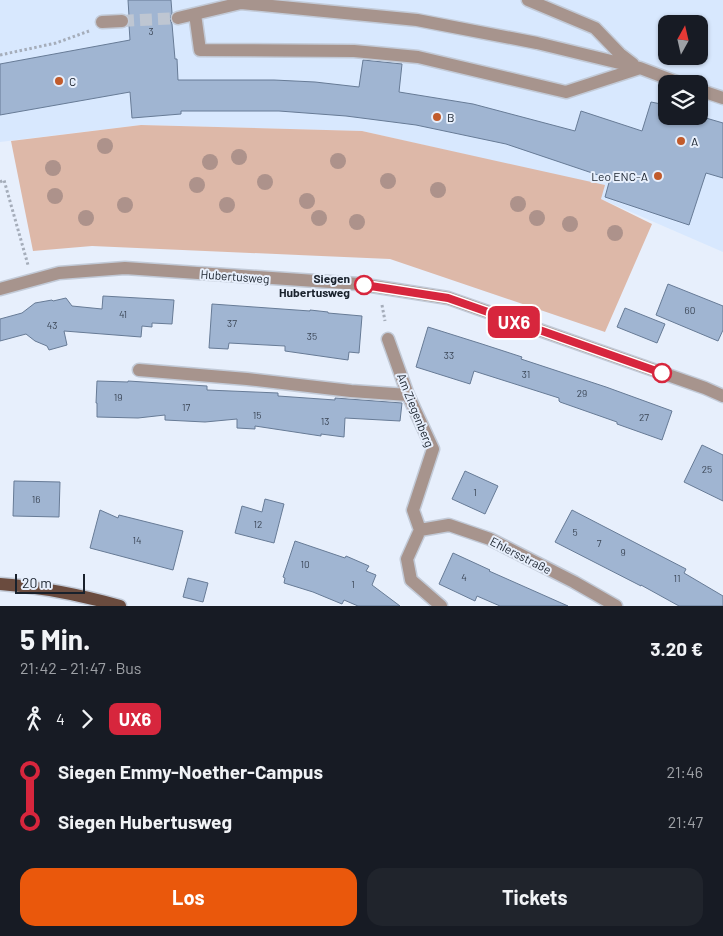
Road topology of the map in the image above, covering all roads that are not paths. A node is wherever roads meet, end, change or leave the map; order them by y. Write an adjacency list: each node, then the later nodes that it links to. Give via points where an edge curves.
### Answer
1 (528, 0): 6 (street, via 596,28 620,54)
2 (195, 14): 3 (street); 6 (street, via 242,4 417,20 537,43); 6 (street, via 200,50 354,50 418,57 566,92)
3 (178, 18)
4 (122, 21): 5 (street)
5 (102, 22)
6 (640, 68): 7 (street)
7 (658, 75)
8 (708, 93): 9 (street)
9 (723, 98)
10 (0, 288): 14 (street, Hubertusweg, via 59,273 125,268 378,286 448,298)
11 (388, 339): 13 (street, Am Ziegenberg)
12 (139, 370): 13 (street)
13 (408, 395): 15 (street, Am Ziegenberg, via 433,450 413,510)
14 (723, 396)
15 (420, 530): 18 (street, via 407,559 411,580); 19 (street, Ehlersstraße, via 449,524 490,538)
16 (0, 584): 17 (main road, via 71,594)
17 (118, 606)
18 (441, 606)
19 (616, 606)

